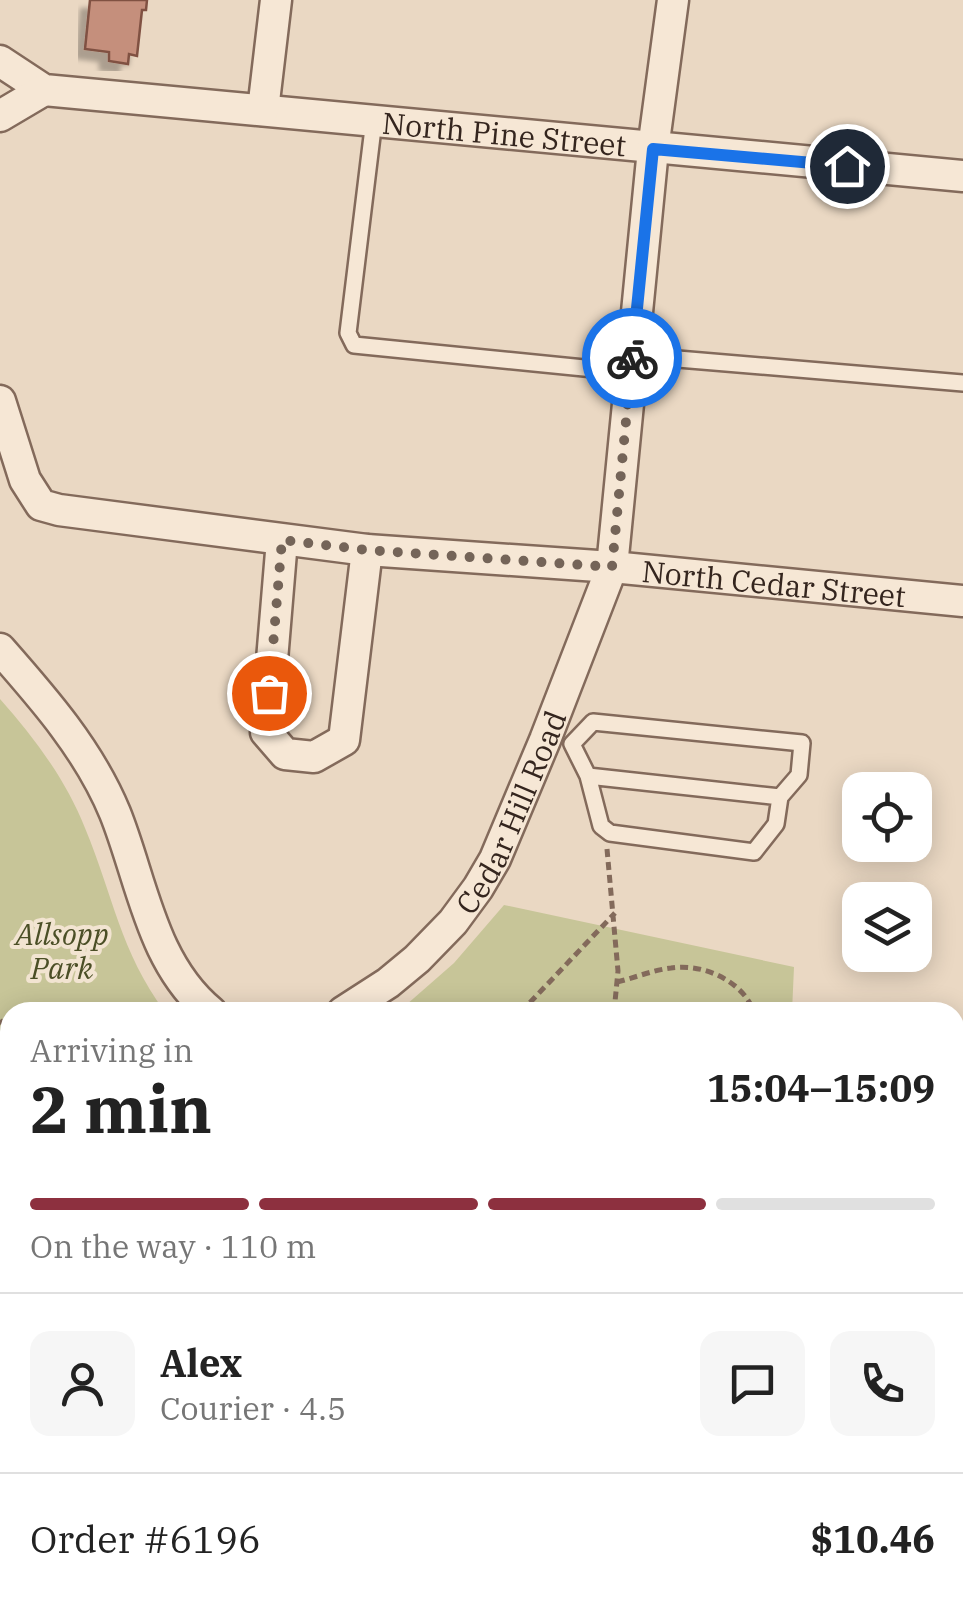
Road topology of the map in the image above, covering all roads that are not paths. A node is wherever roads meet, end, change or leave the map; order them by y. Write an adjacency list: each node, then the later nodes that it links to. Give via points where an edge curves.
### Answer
1 (276, 0): 5 (street)
2 (674, 0): 8 (street, Cedar Hill Road)
3 (0, 61): 4 (street, North Pine Street)
4 (44, 90): 5 (street, North Pine Street); 6 (street)
5 (263, 110): 7 (street, North Pine Street)
6 (0, 116)
7 (374, 120): 8 (street, North Pine Street); 10 (lane, via 348,333 354,345 614,371)
8 (653, 149): 9 (street, North Pine Street); 10 (street, Cedar Hill Road)
9 (963, 176)
10 (632, 358): 11 (lane); 15 (street, Cedar Hill Road)
11 (963, 383)
12 (0, 401): 13 (street, North Cedar Street, via 25,480 41,505)
13 (282, 540): 14 (street, North Cedar Street); 14 (street, via 266,732 285,754 314,757 344,740)
14 (367, 550): 15 (street, North Cedar Street)
15 (612, 567): 16 (street, North Cedar Street); 18 (street, Cedar Hill Road)
16 (963, 601)
17 (0, 648): 21 (street, via 49,704 99,782 161,943)
18 (558, 742): 19 (lane); 20 (lane, via 593,722 802,743 799,774); 22 (street, Cedar Hill Road, via 453,922 388,984)
19 (588, 776): 20 (lane); 20 (lane, via 605,831 754,852 776,824)
20 (780, 797)
21 (202, 1002)
22 (359, 1002)

